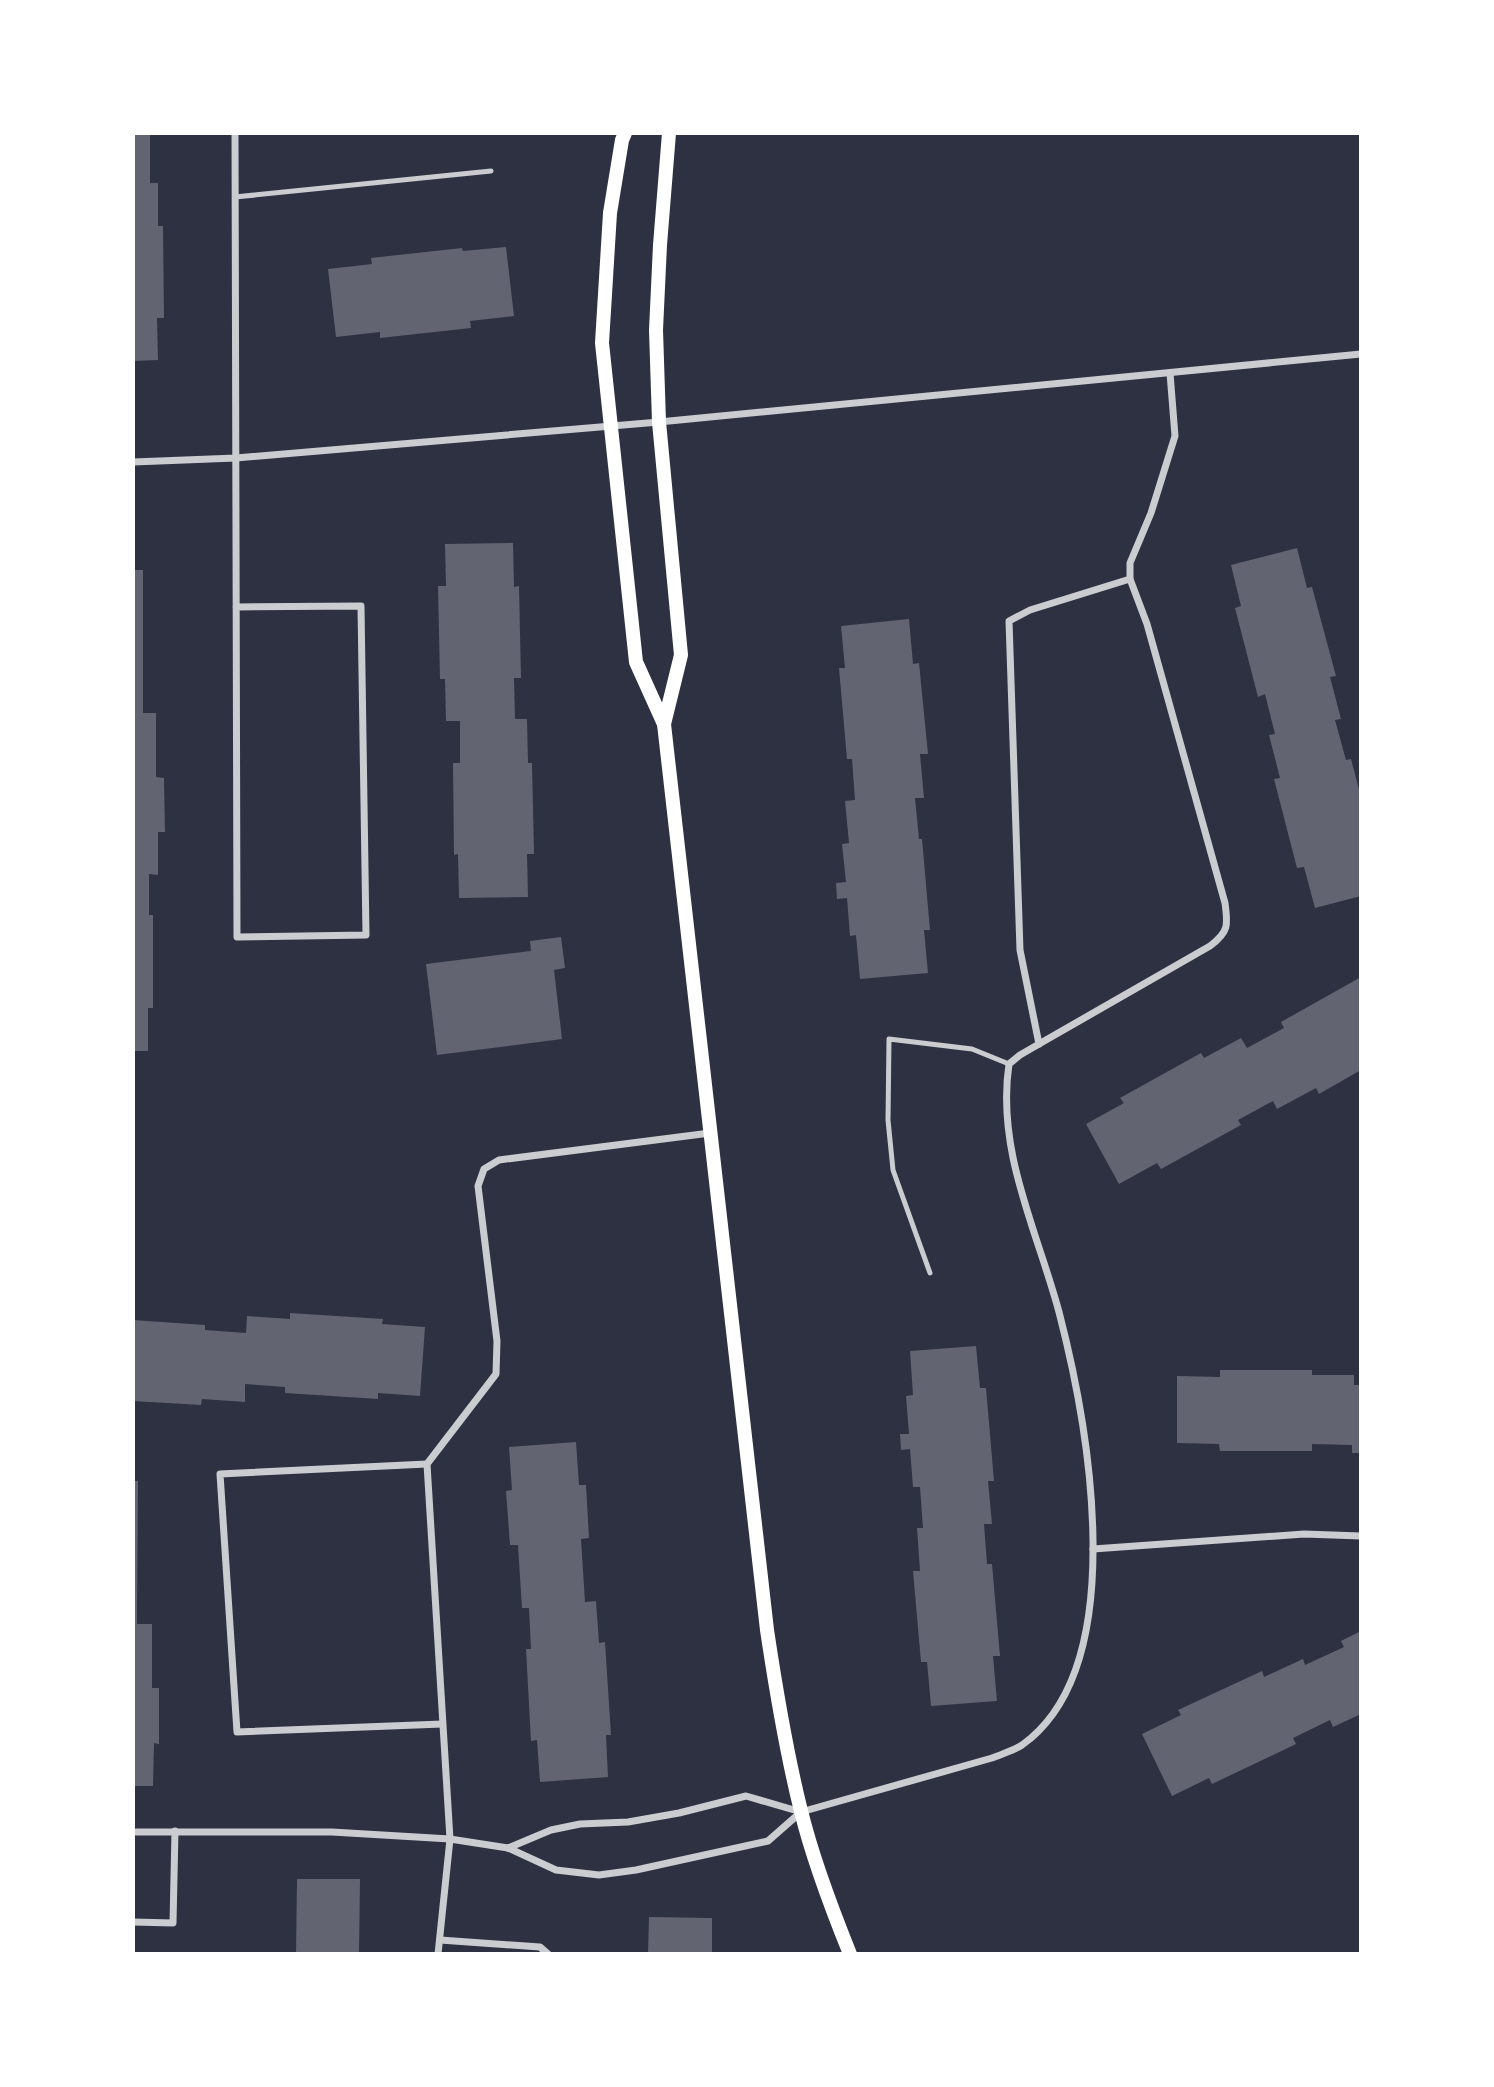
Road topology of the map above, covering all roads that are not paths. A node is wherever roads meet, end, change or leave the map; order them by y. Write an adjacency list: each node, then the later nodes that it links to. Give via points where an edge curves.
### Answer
1 (235, 133): 5 (street)
2 (625, 133): 9 (main road, via 610,214 602,343)
3 (669, 133): 8 (main road, via 656,330)
4 (491, 171): 5 (lane)
5 (235, 197): 10 (street)
6 (1361, 354): 7 (street)
7 (1170, 373): 8 (street); 12 (street, via 1175,436 1130,563)
8 (659, 422): 9 (street); 14 (main road, via 681,655)
9 (610, 426): 10 (street); 14 (main road, via 636,662)
10 (236, 458): 11 (street); 13 (street)
11 (133, 462)
12 (1130, 579): 15 (street, via 1030,610 1009,621 1020,950); 15 (street, via 1147,624 1228,925 1210,946)
13 (236, 607): 13 (street, via 361,606 366,935 237,937)
14 (664, 724): 17 (main road)
15 (1039, 1044): 16 (street)
16 (1009, 1064): 18 (lane, via 972,1049 889,1039 893,1170); 21 (street, via 1006,1114 1010,1144 1058,1311 1082,1417)
17 (710, 1133): 19 (street, via 499,1160 484,1169 478,1186 497,1341 496,1374); 23 (main road, via 766,1630)
18 (930, 1273)
19 (426, 1464): 22 (street); 22 (street, via 220,1474 237,1732)
20 (1361, 1536): 21 (street, via 1304,1534)
21 (1093, 1549): 23 (street, via 1091,1606 1077,1666 1057,1706 1021,1746)
22 (442, 1724): 26 (street)
23 (801, 1812): 27 (street, via 746,1796 628,1822 551,1830); 27 (street, via 768,1841 599,1875 556,1870); 32 (main road)
24 (175, 1831): 25 (street); 26 (street, via 332,1832); 28 (street, via 173,1923)
25 (133, 1832)
26 (450, 1839): 27 (street); 29 (street)
27 (508, 1848)
28 (133, 1922)
29 (440, 1940): 30 (street); 31 (street, via 540,1947)
30 (439, 1954)
31 (548, 1954)
32 (850, 1954)

